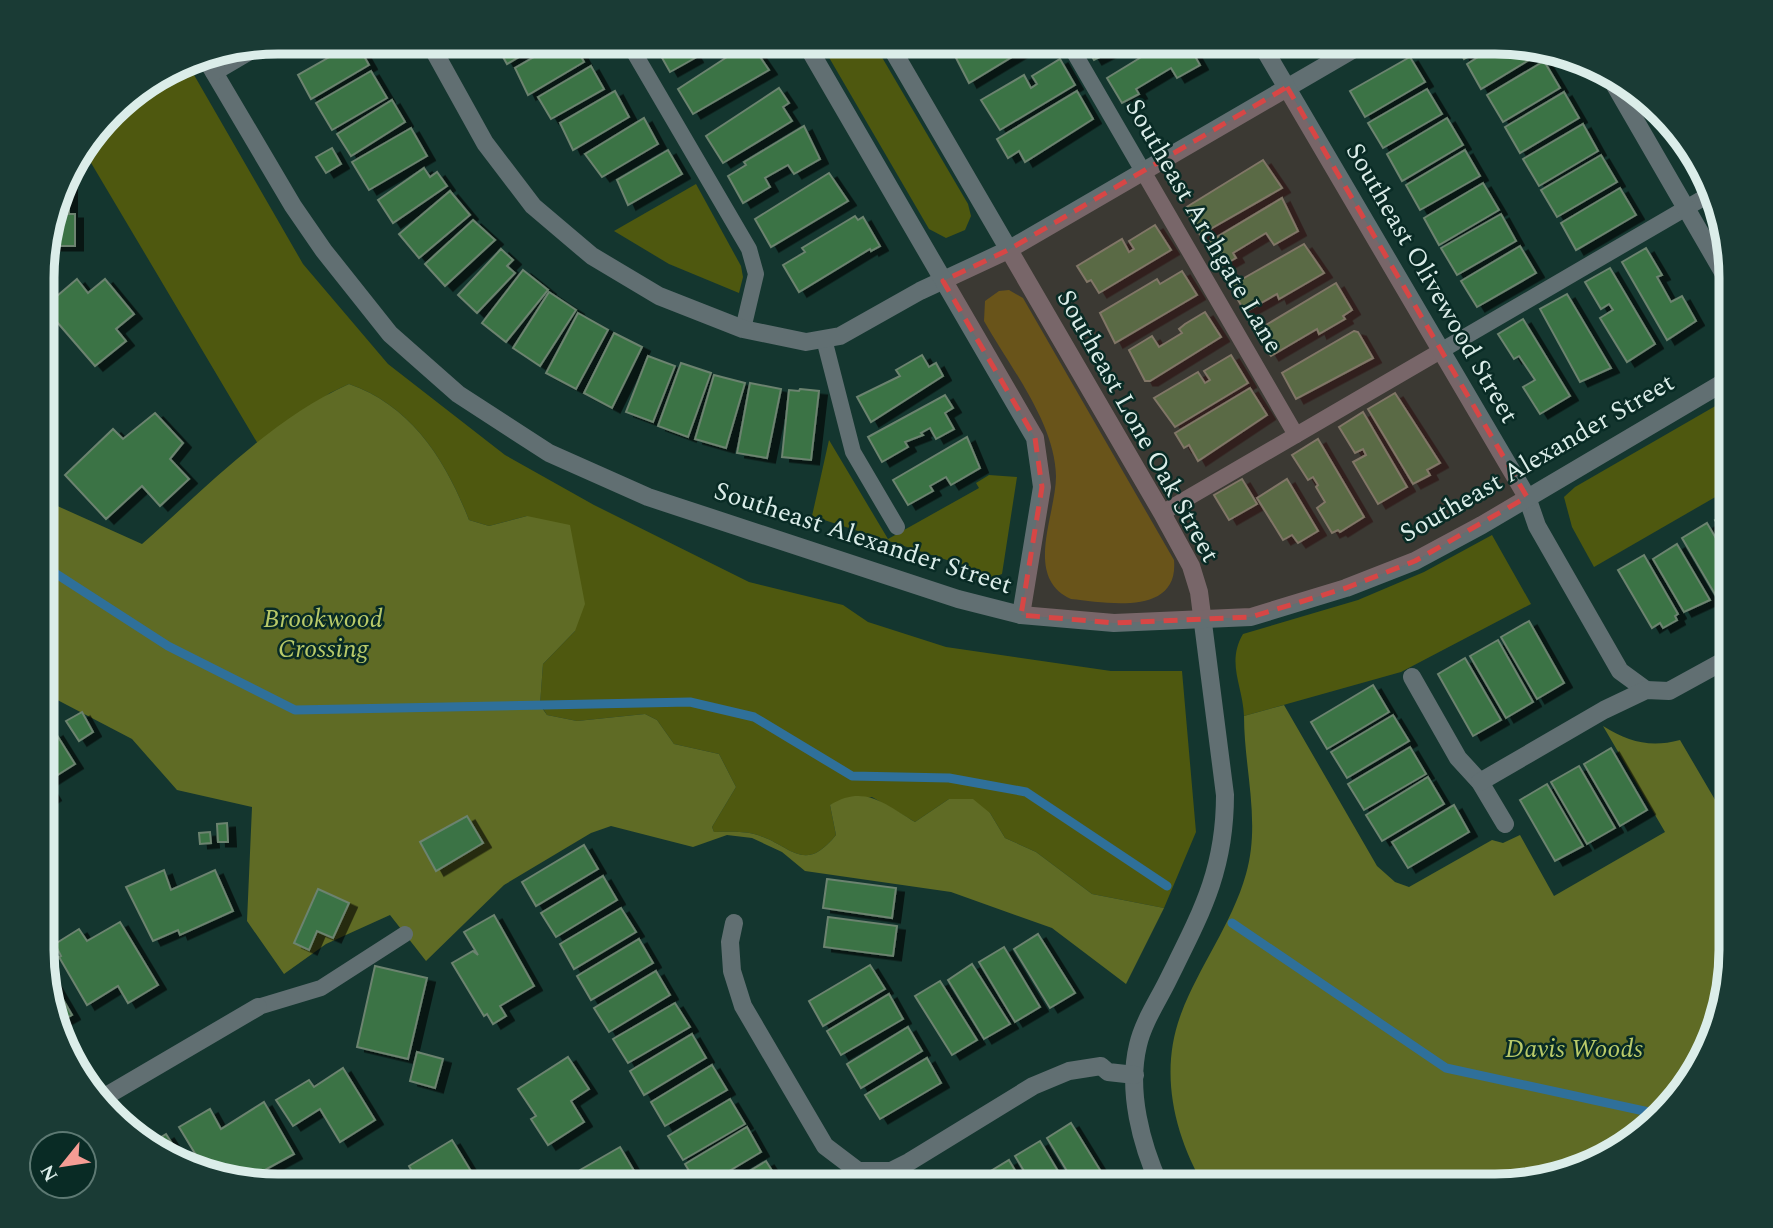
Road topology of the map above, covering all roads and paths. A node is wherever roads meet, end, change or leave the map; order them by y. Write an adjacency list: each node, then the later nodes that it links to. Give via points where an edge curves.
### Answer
1 (436, 54): 17 (street, via 485,143 533,206 592,256 659,296)
2 (635, 54): 17 (lane, via 749,248 756,274)
3 (811, 54): 16 (street)
4 (895, 55): 14 (street, Southeast Lone Oak Street)
5 (1075, 55): 11 (lane, Southeast Archgate Lane)
6 (1268, 55): 9 (street, Southeast Olivewood Street)
7 (1344, 55): 9 (street)
8 (210, 65): 25 (street, Southeast Alexander Street, via 324,251 390,334 458,394 549,453 648,497 958,599)
9 (1287, 88): 11 (street); 19 (street, Southeast Olivewood Street)
10 (1619, 93): 13 (street)
11 (1144, 171): 14 (street); 21 (lane, Southeast Archgate Lane)
12 (1704, 198): 13 (lane)
13 (1686, 208): 15 (street); 19 (lane)
14 (1008, 250): 16 (street); 23 (street, Southeast Lone Oak Street)
15 (1718, 262)
16 (943, 281): 18 (street, via 840,336); 25 (street, via 1035,438 1042,487)
17 (743, 329): 18 (street, via 806,342)
18 (824, 339): 24 (lane, via 853,452)
19 (1440, 351): 21 (lane); 22 (street, Southeast Olivewood Street)
20 (1718, 385): 22 (street, Southeast Alexander Street)
21 (1296, 435): 23 (lane)
22 (1527, 498): 26 (street, Southeast Alexander Street, via 1415,561 1346,588 1251,617); 29 (street, Southeast Olivewood Street, via 1538,526 1620,671)
23 (1163, 513): 26 (street, Southeast Lone Oak Street, via 1191,566)
24 (897, 527)
25 (1021, 615): 26 (street, Southeast Alexander Street, via 1114,623)
26 (1204, 620): 35 (street, Southeast Lone Oak Street, via 1226,796 1223,848 1200,915 1144,1026)
27 (1718, 664): 29 (street, via 1669,691)
28 (1412, 677): 30 (street, via 1458,758)
29 (1646, 690): 30 (street)
30 (1480, 782): 31 (street)
31 (1505, 824)
32 (734, 923): 37 (street, via 732,971 743,1006 825,1146)
33 (405, 934): 34 (lane, via 321,988)
34 (258, 1007): 36 (street)
35 (1135, 1075): 38 (street, via 1108,1072 1101,1066 1069,1071 1033,1086 900,1167); 39 (street, Southeast Lone Oak Street, via 1141,1132)
36 (108, 1095)
37 (852, 1173)
38 (879, 1173)
39 (1156, 1174)

